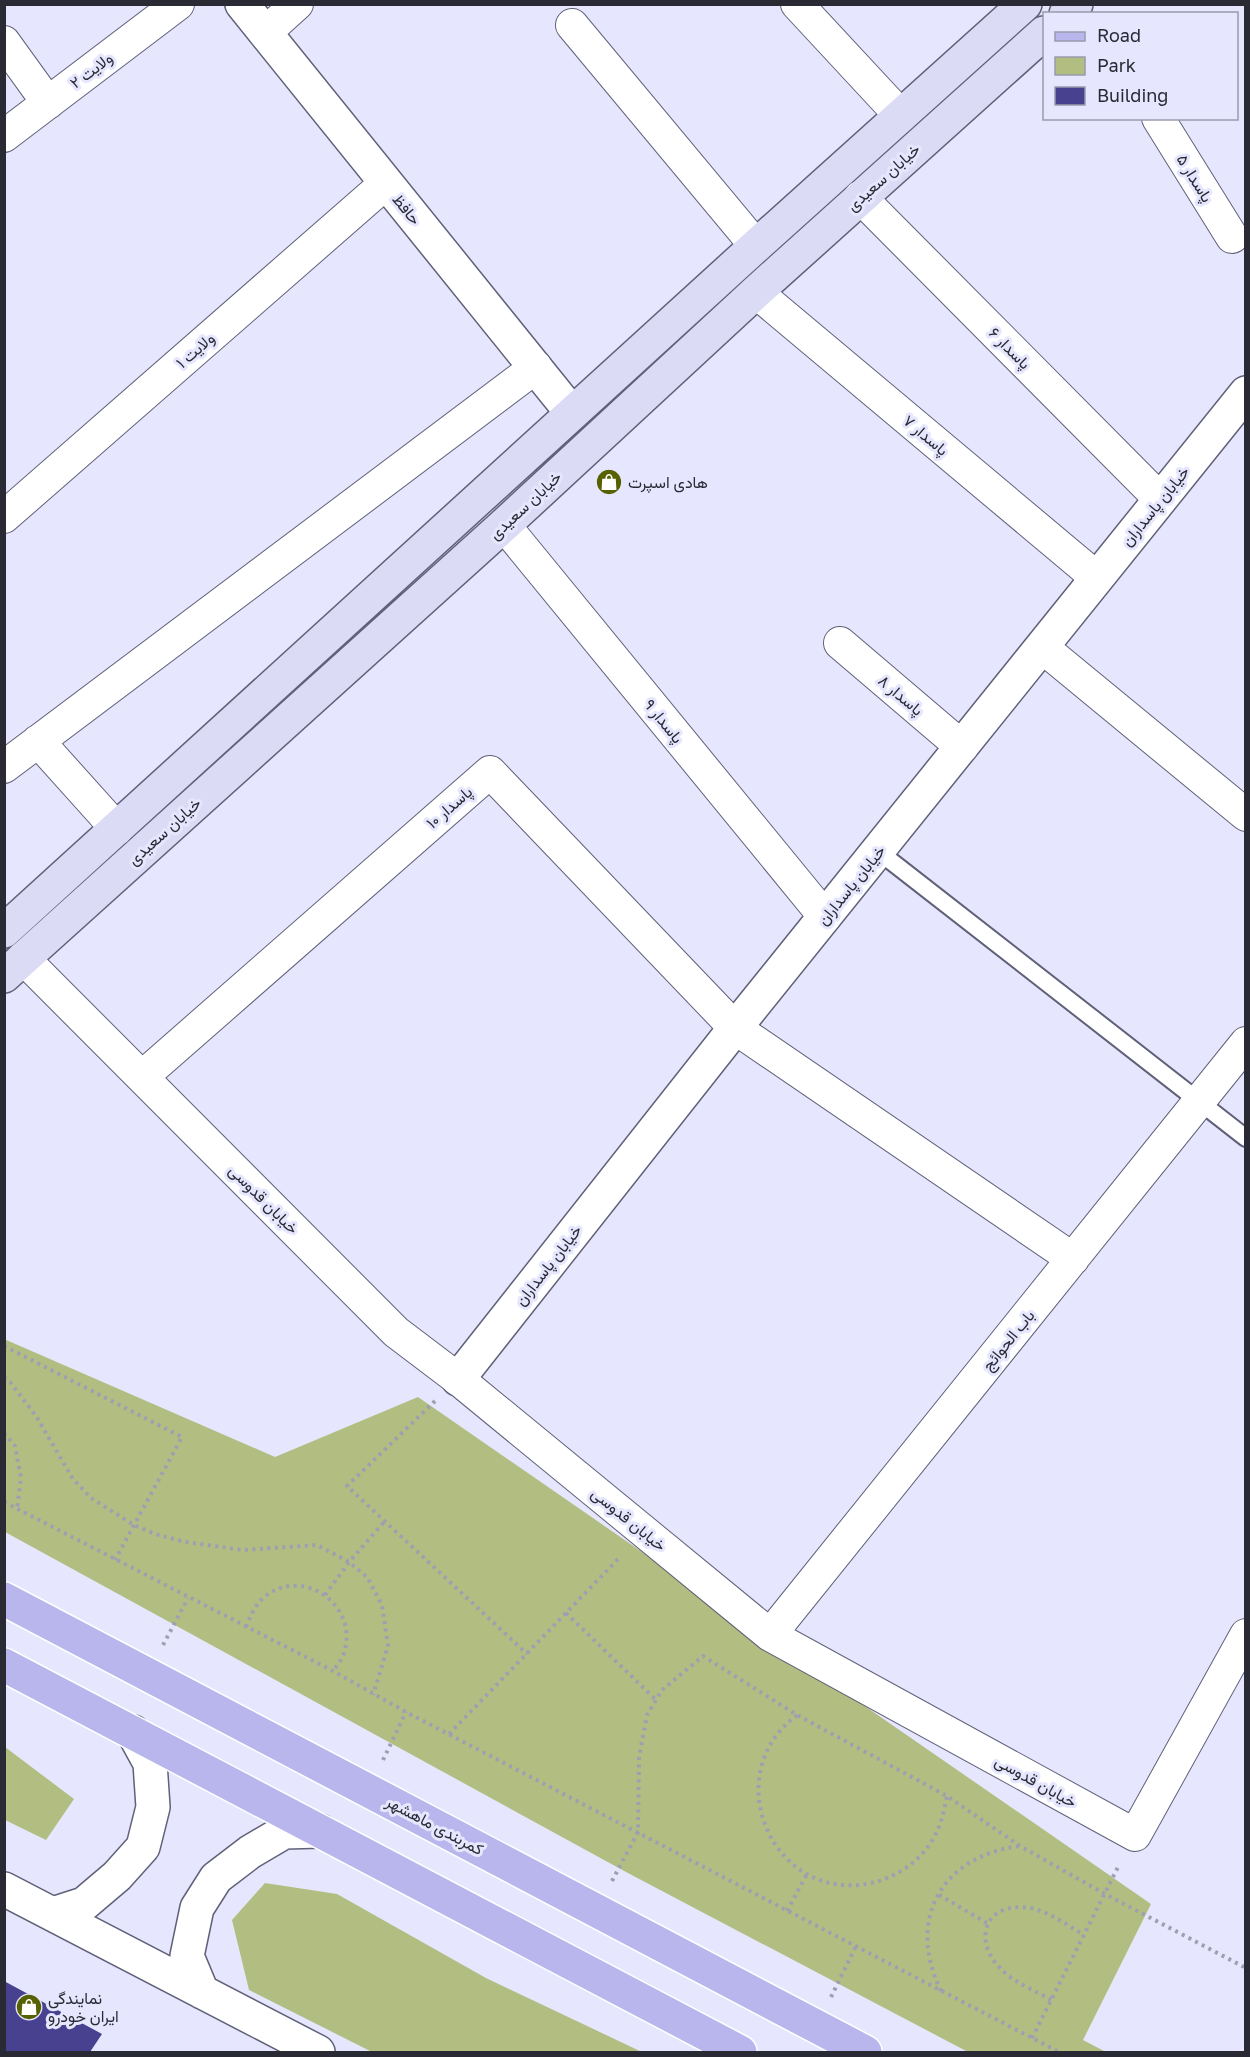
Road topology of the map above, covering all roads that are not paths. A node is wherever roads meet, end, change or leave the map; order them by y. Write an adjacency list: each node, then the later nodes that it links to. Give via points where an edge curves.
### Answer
1 (178, 4): 10 (street, ولایت ۲)
2 (242, 4): 7 (street, حافظ)
3 (297, 4): 7 (street)
4 (797, 4): 11 (street)
5 (1025, 4): 11 (main road, خیابان سعیدی)
6 (572, 25): 17 (street)
7 (265, 33): 14 (street, حافظ)
8 (1043, 34): 15 (main road, خیابان سعیدی)
9 (4, 42): 10 (street)
10 (48, 103): 13 (street, ولایت ۲)
11 (901, 116): 17 (main road, خیابان سعیدی)
12 (1159, 120): 16 (street, پاسدار ۵)
13 (4, 136)
14 (386, 183): 19 (street, حافظ); 23 (street, ولایت ۱)
15 (861, 197): 18 (main road, خیابان سعیدی); 22 (street, پاسدار ۶)
16 (1232, 237)
17 (756, 246): 21 (main road, خیابان سعیدی)
18 (756, 292): 24 (main road, خیابان سعیدی); 25 (street, پاسدار ۷)
19 (536, 367): 21 (street, حافظ); 28 (street)
20 (1245, 393): 22 (street, خیابان پاسداران)
21 (572, 413): 32 (main road, خیابان سعیدی)
22 (1160, 499): 25 (street, خیابان پاسداران)
23 (4, 517)
24 (504, 525): 34 (street, پاسدار ۹); 36 (main road, خیابان سعیدی)
25 (1097, 578): 27 (street, خیابان پاسداران)
26 (840, 643): 29 (street, پاسدار ۸)
27 (1042, 647): 29 (street, خیابان پاسداران); 31 (street)
28 (38, 741): 30 (street); 32 (street)
29 (962, 747): 33 (street, خیابان پاسداران)
30 (4, 767)
31 (1245, 815)
32 (117, 829): 35 (main road, خیابان سعیدی)
33 (878, 851): 34 (street, خیابان پاسداران); 40 (lane)
34 (825, 917): 37 (street, خیابان پاسداران)
35 (4, 931)
36 (11, 958): 39 (street, خیابان قدوسی)
37 (735, 1028): 39 (street, پاسدار ۱۰, via 490,772); 42 (street); 43 (street, خیابان پاسداران)
38 (1245, 1043): 40 (street, باب الحوائج)
39 (142, 1077): 43 (street, خیابان قدوسی, via 396,1332)
40 (1199, 1102): 41 (lane); 42 (street, باب الحوائج)
41 (1245, 1138)
42 (1073, 1259): 45 (street, باب الحوائج)
43 (458, 1379): 45 (street, خیابان قدوسی)
44 (4, 1599): 55 (main road, کمربندی ماهشهر)
45 (770, 1635): 46 (street, خیابان قدوسی, via 1134,1835)
46 (1245, 1635)
47 (4, 1665): 48 (main road)
48 (133, 1732): 49 (main road); 51 (street, via 150,1763 153,1807 143,1847 84,1904)
49 (320, 1831): 52 (street, via 284,1832 216,1878 197,1908 187,1956); 54 (main road)
50 (4, 1889): 51 (street)
51 (53, 1914): 52 (street)
52 (202, 1992): 53 (street)
53 (318, 2052)
54 (740, 2052)
55 (865, 2052)

